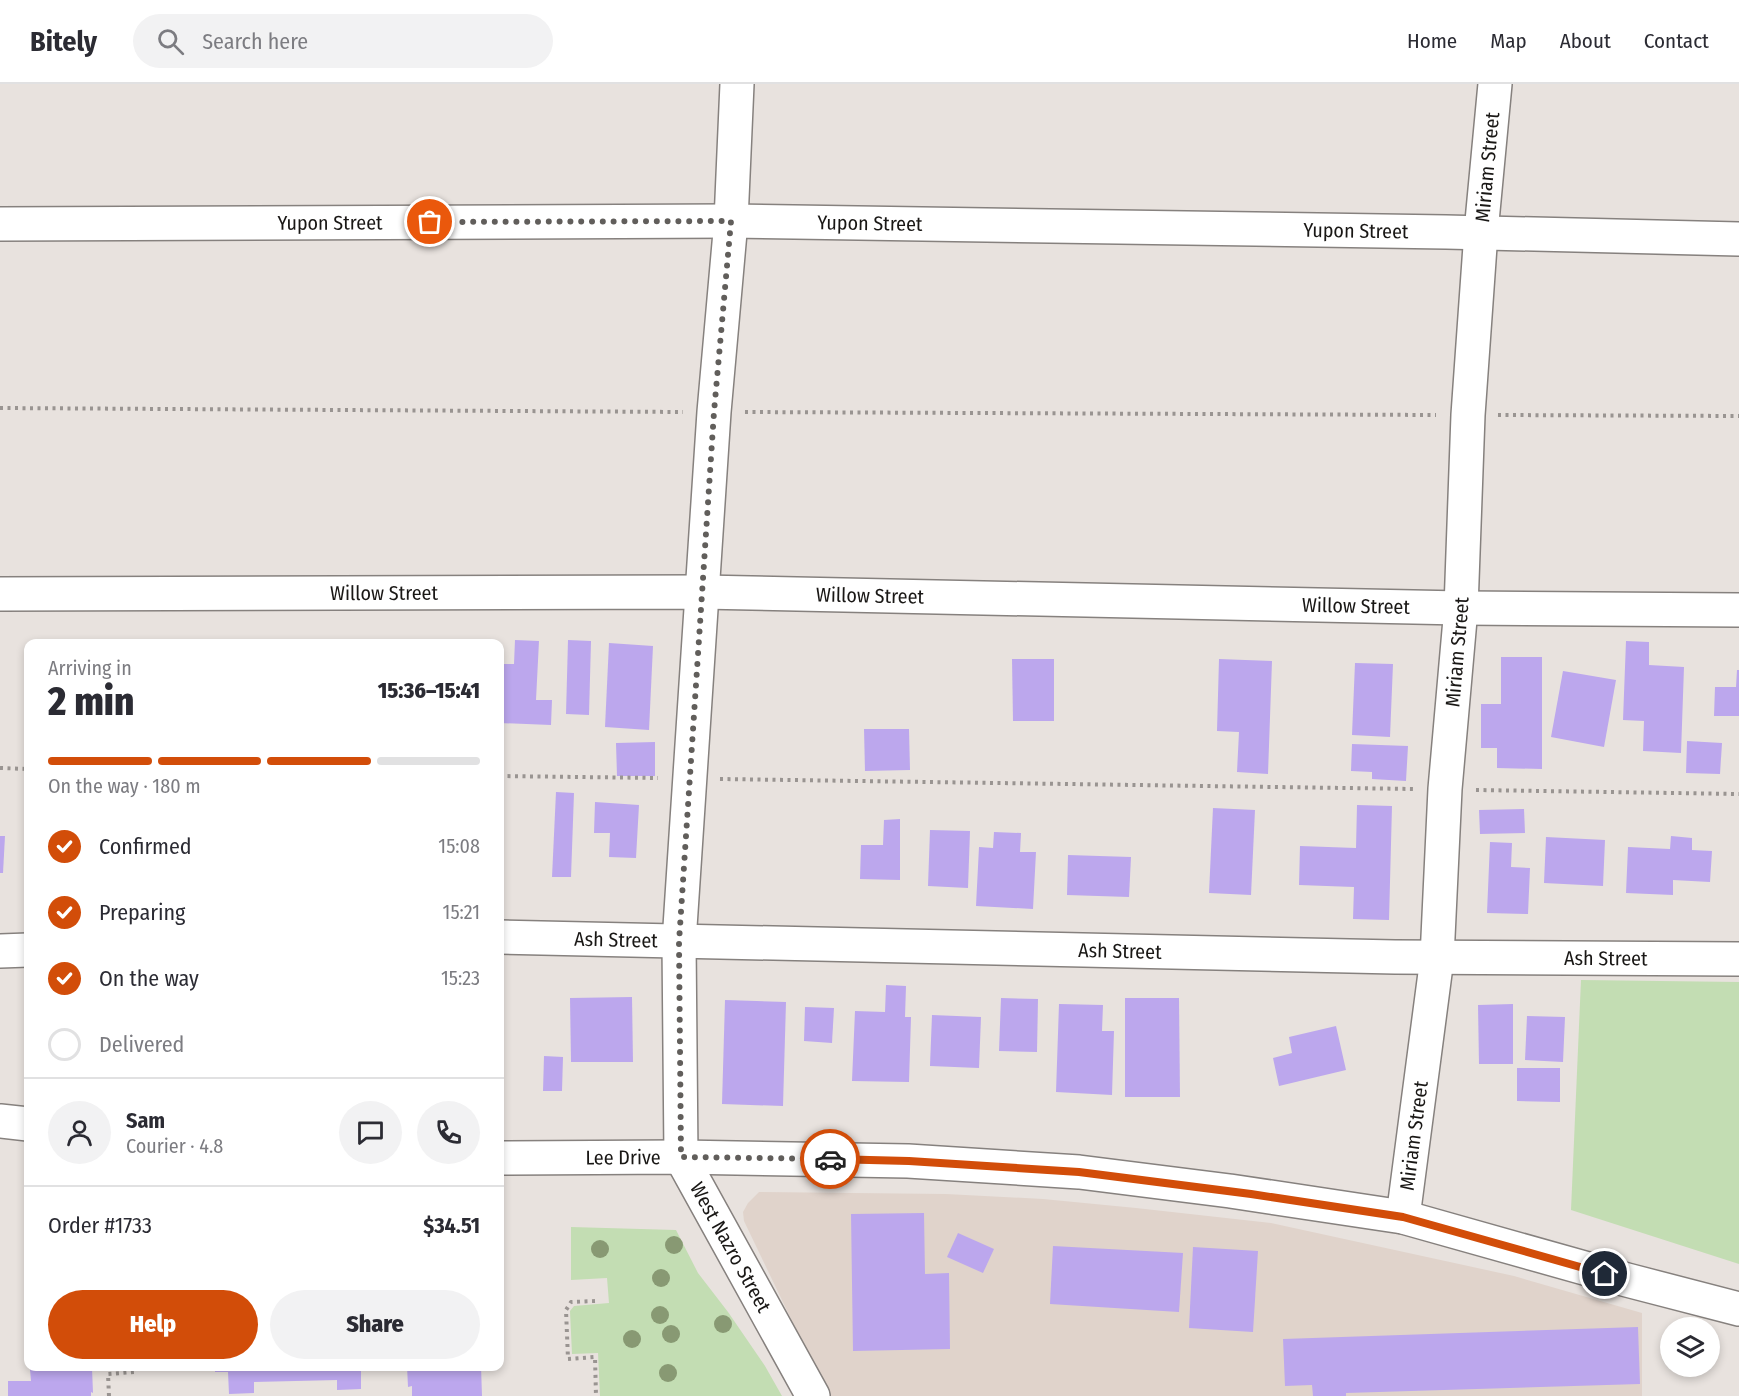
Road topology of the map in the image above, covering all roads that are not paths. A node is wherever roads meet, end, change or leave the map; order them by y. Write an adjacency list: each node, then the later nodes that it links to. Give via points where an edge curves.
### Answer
1 (737, 84): 3 (street, West Nazro Street)
2 (1495, 84): 5 (street, Miriam Street)
3 (731, 221): 4 (street, Yupon Street); 5 (street, Yupon Street); 7 (street, West Nazro Street)
4 (0, 224)
5 (1481, 232): 6 (street, Yupon Street); 9 (street, Miriam Street, via 1468,415)
6 (1739, 239)
7 (702, 592): 8 (street, Willow Street); 9 (street, Willow Street); 12 (street, West Nazro Street)
8 (0, 594)
9 (1461, 608): 10 (street, Willow Street); 15 (street, Miriam Street, via 1445,789)
10 (1739, 609)
11 (504, 937): 12 (street, Ash Street)
12 (679, 942): 15 (street, Ash Street); 19 (street, West Nazro Street)
13 (24, 950): 14 (street)
14 (0, 951)
15 (1437, 958): 16 (street, Ash Street); 21 (street, Miriam Street)
16 (1739, 959)
17 (0, 1121): 18 (street)
18 (24, 1124)
19 (681, 1157): 20 (street, Lee Drive); 21 (street, Lee Drive, via 909,1161 1079,1172); 23 (street, West Nazro Street)
20 (504, 1158)
21 (1403, 1217): 22 (street, Lee Drive)
22 (1739, 1309)
23 (813, 1396)

